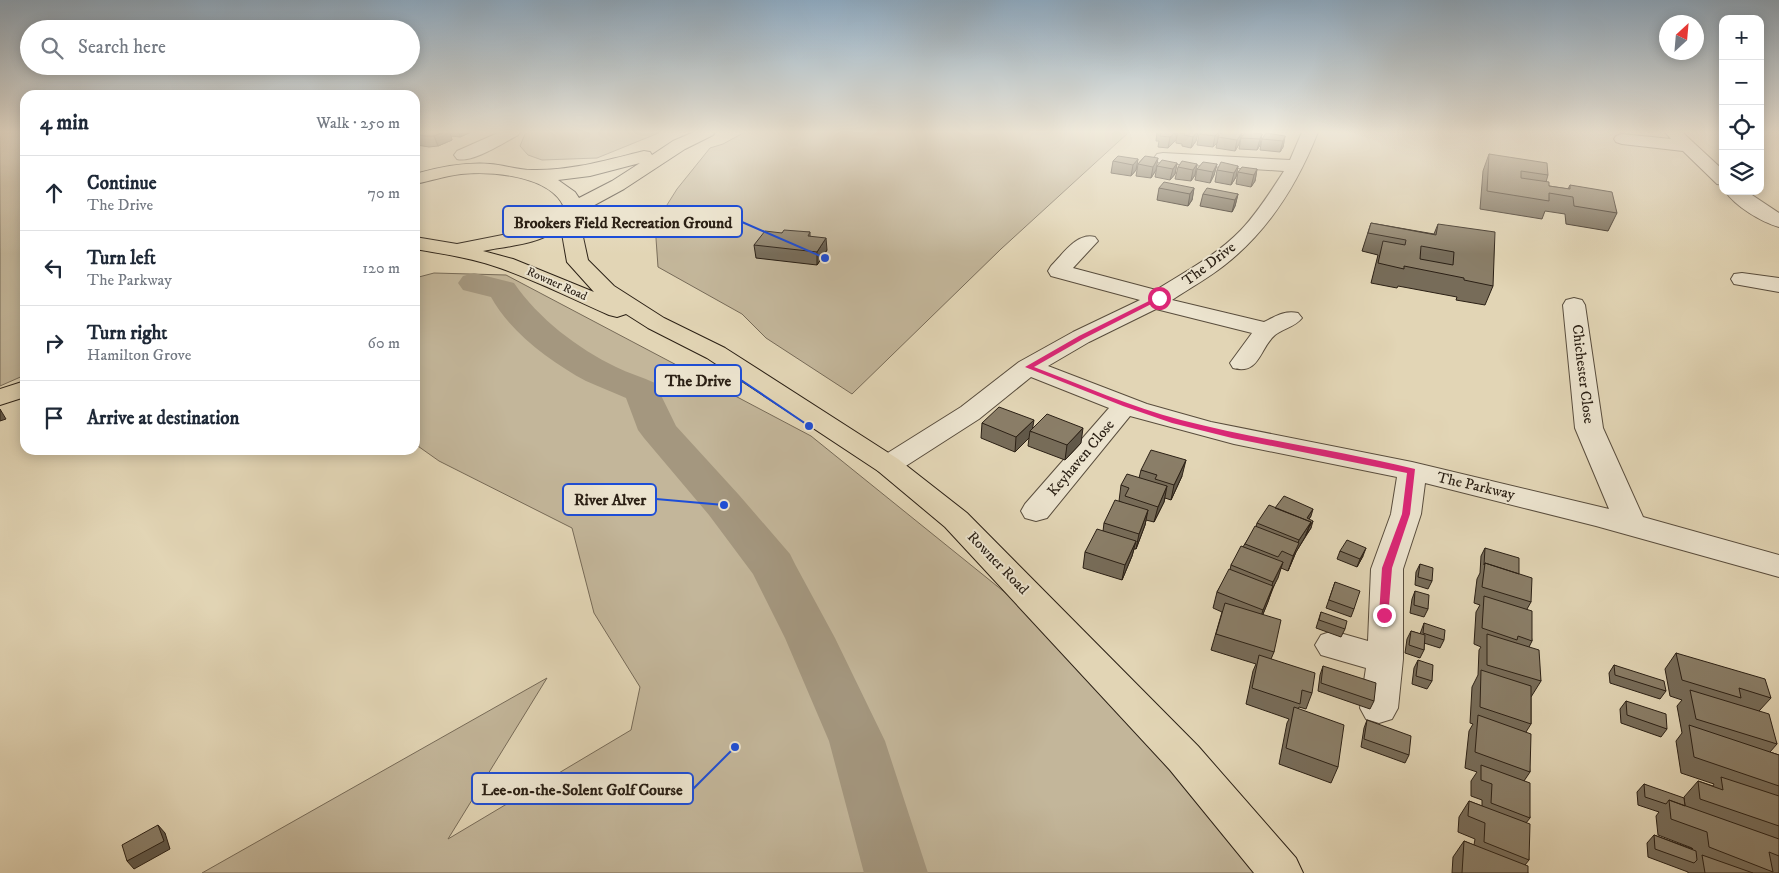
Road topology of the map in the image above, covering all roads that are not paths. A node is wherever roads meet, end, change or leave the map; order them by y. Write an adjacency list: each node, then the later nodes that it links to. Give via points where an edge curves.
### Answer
1 (440, 173): 7 (main road)
2 (513, 173): 6 (main road)
3 (574, 173): 6 (main road)
4 (637, 173): 9 (main road)
5 (1292, 173): 17 (street, The Drive, via 1247,235 1218,260)
6 (526, 174): 9 (main road, via 553,184 569,195)
7 (420, 178)
8 (1739, 195): 10 (street)
9 (571, 211): 13 (main road, via 547,229 527,236); 20 (main road, Rowner Road, via 578,262 606,291)
10 (1779, 221)
11 (1088, 241): 17 (street, via 1059,271)
12 (420, 244): 13 (main road, Rowner Road)
13 (454, 250): 14 (main road); 20 (main road, Rowner Road, via 506,263 604,305)
14 (420, 255)
15 (1742, 279): 16 (street)
16 (1779, 286)
17 (1156, 300): 21 (street); 23 (street, The Drive)
18 (1574, 305): 30 (street, Chichester Close, via 1589,428)
19 (1290, 318): 21 (street)
20 (656, 323): 27 (main road, Rowner Road, via 716,353)
21 (1267, 330): 22 (street)
22 (1242, 363)
23 (1028, 367): 26 (street, The Parkway); 27 (street, The Drive, via 970,413)
24 (20, 390): 25 (main road)
25 (0, 397)
26 (1125, 405): 28 (street, The Parkway, via 1232,436); 29 (street, Keyhaven Close)
27 (888, 465): 35 (main road, Rowner Road, via 956,520 1184,758)
28 (1412, 471): 30 (street, The Parkway); 33 (street, via 1406,514 1387,568)
29 (1036, 511)
30 (1631, 525): 31 (street, The Parkway)
31 (1779, 566)
32 (1333, 645): 33 (street)
33 (1384, 659): 34 (street)
34 (1379, 708)
35 (1281, 873)

